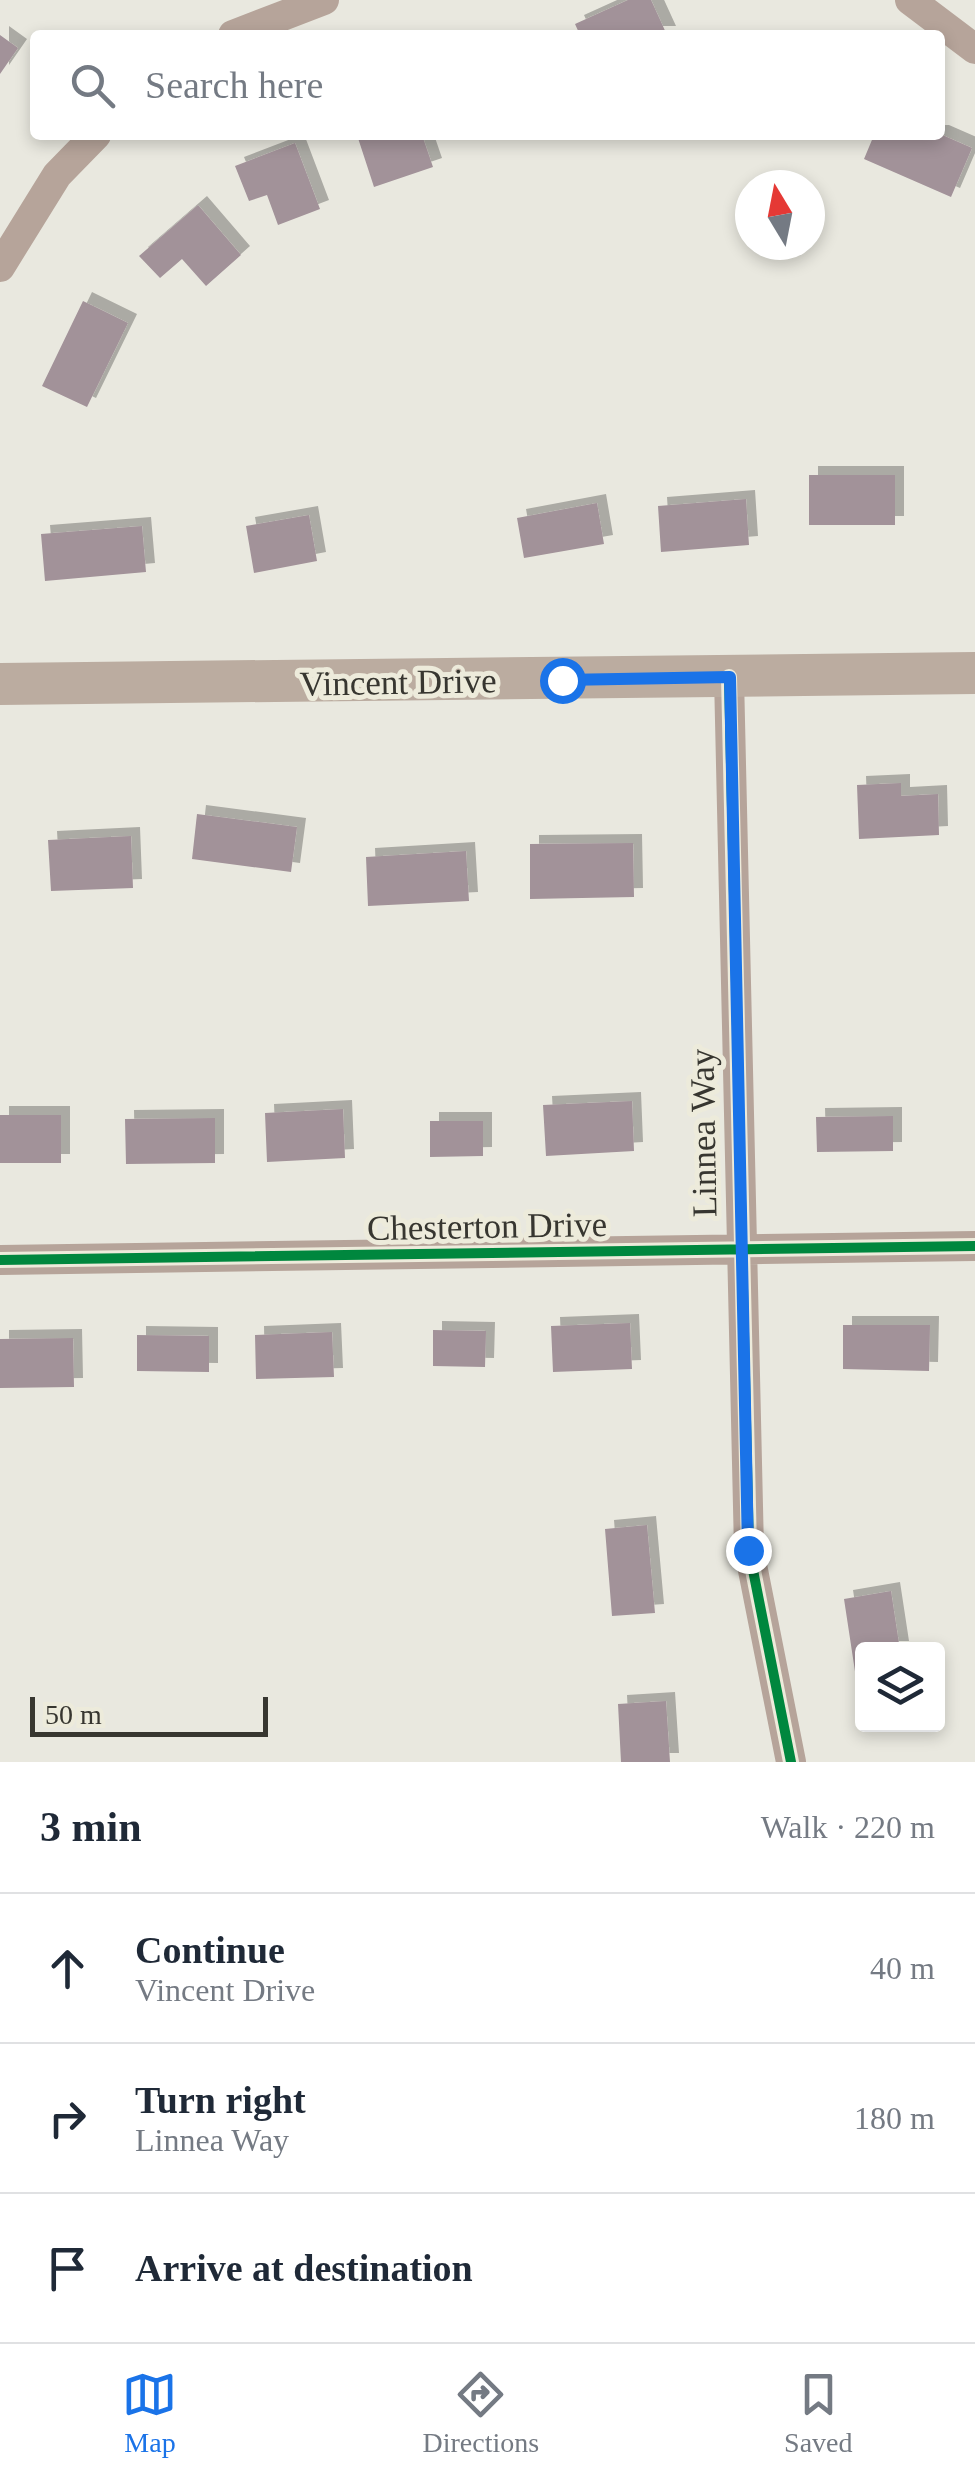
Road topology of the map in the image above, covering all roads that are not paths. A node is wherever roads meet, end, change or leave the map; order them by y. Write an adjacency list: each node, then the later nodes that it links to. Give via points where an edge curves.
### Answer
1 (324, 0): 3 (street)
2 (910, 0): 4 (street)
3 (246, 30)
4 (975, 49)
5 (91, 140): 6 (street, via 58,175)
6 (0, 267)
7 (975, 673): 8 (street, Vincent Drive)
8 (730, 677): 9 (street, Vincent Drive); 11 (street, Linnea Way)
9 (0, 684)
10 (975, 1246): 11 (street, Chesterton Drive)
11 (744, 1250): 12 (street, Chesterton Drive); 13 (street, Linnea Way, via 748,1550)
12 (0, 1260)
13 (791, 1762)

